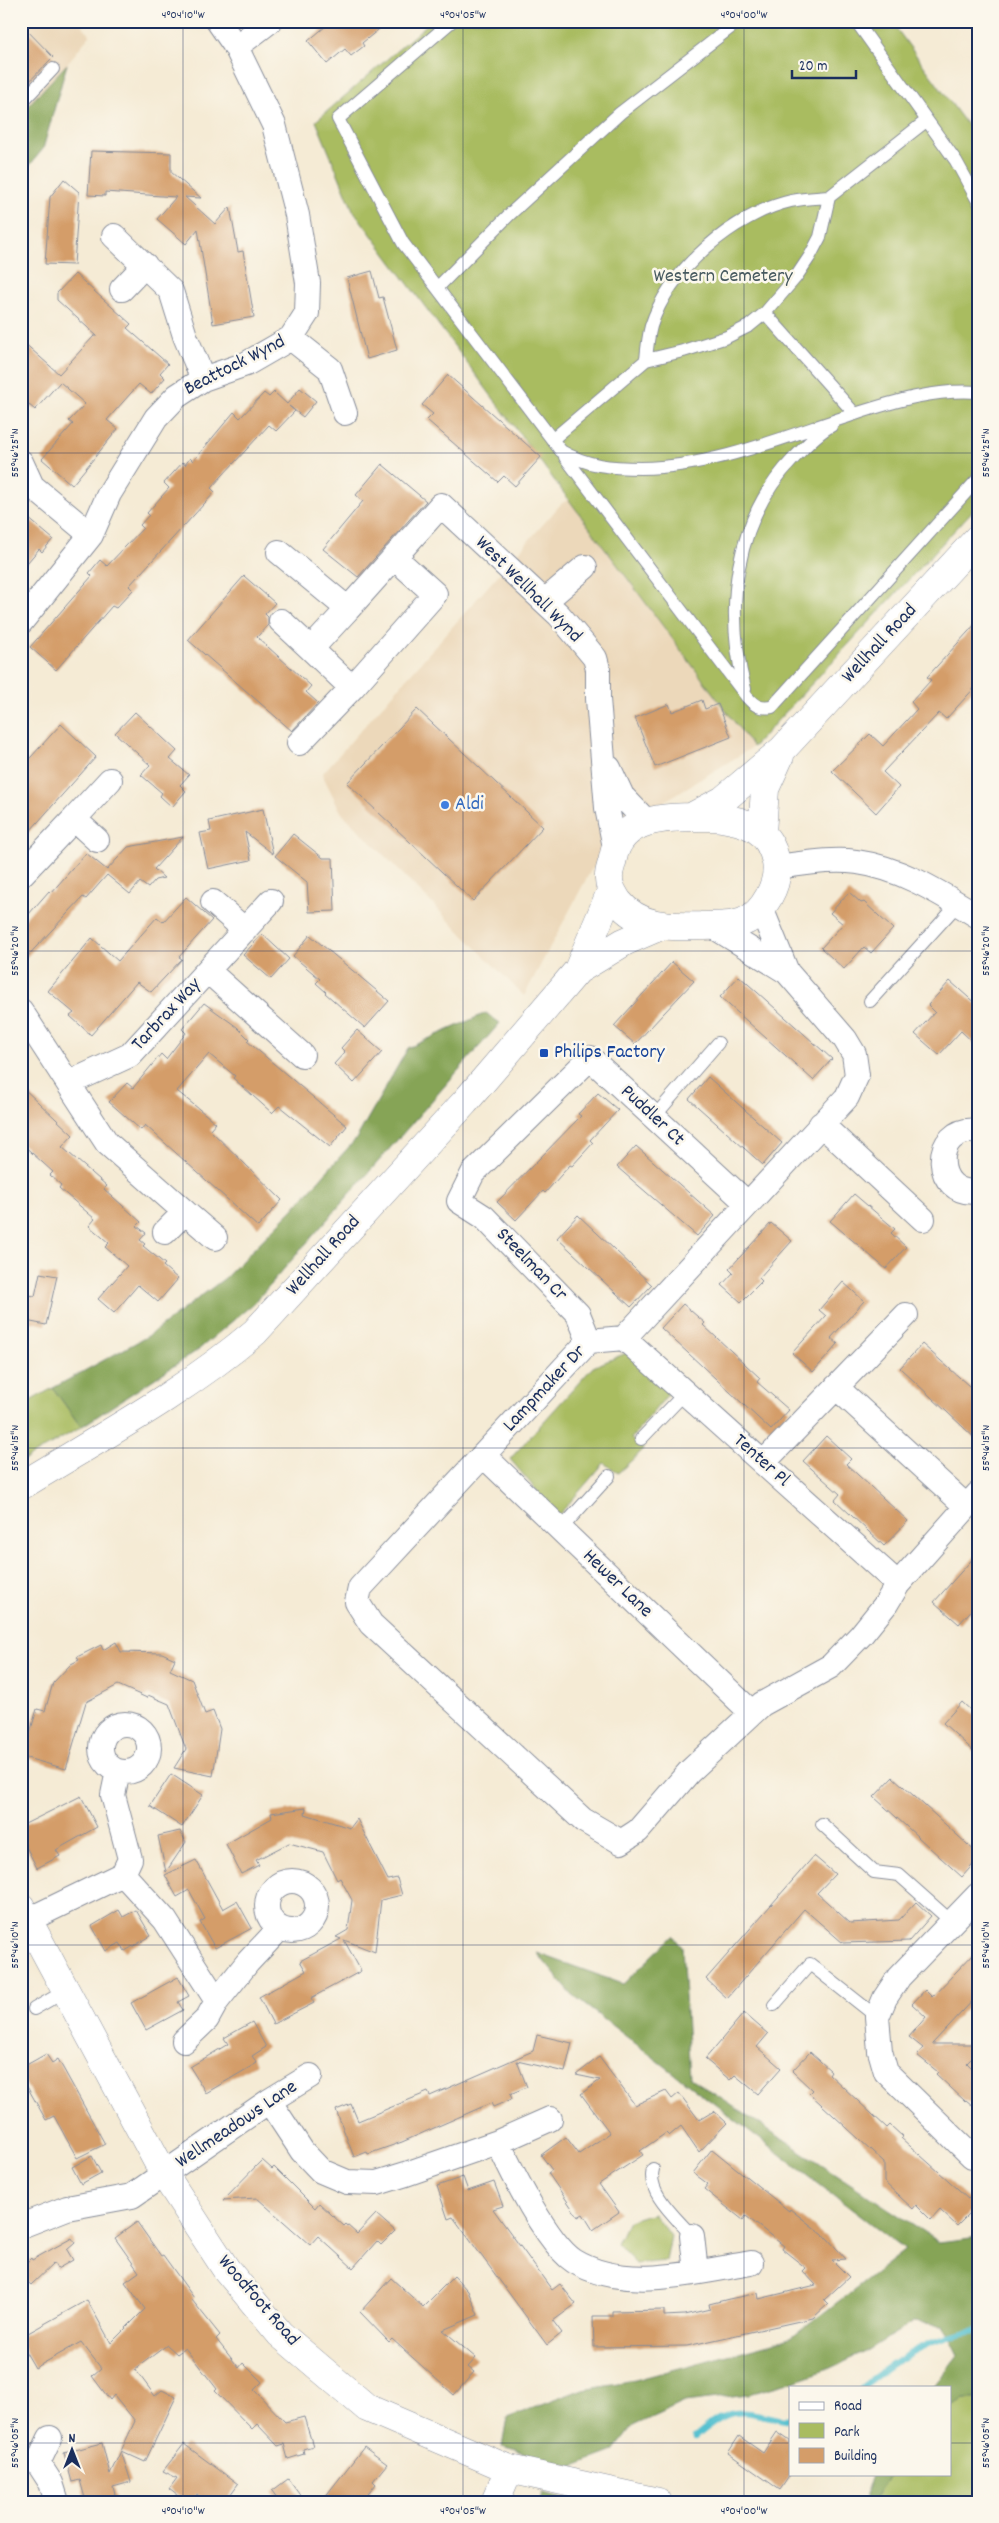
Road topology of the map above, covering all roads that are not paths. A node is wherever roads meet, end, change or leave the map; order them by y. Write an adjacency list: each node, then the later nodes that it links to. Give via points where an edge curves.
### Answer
1 (218, 21): 6 (street, Beattock Wynd)
2 (270, 21): 6 (street)
3 (452, 21): 14 (lane, via 338,119 403,242)
4 (739, 21): 14 (lane, via 620,112 510,214)
5 (856, 21): 9 (lane)
6 (236, 47): 17 (street, Beattock Wynd, via 274,125 297,215 308,283 308,313)
7 (53, 69): 8 (lane)
8 (21, 103)
9 (926, 121): 10 (lane); 11 (lane, via 956,161)
10 (829, 197): 16 (lane, via 820,237 810,256); 18 (lane, via 791,201 770,208 708,246 684,270 661,305 651,324)
11 (978, 200)
12 (114, 236): 13 (street)
13 (145, 265): 15 (street); 19 (street, via 171,291)
14 (437, 288): 23 (lane)
15 (122, 289)
16 (765, 313): 18 (lane, via 727,337); 22 (lane)
17 (291, 338): 19 (street, Beattock Wynd, via 246,364); 21 (street, via 330,369)
18 (646, 360): 23 (lane)
19 (203, 379): 27 (street, Beattock Wynd, via 177,396 156,418 109,494)
20 (978, 392): 22 (lane, via 931,393)
21 (345, 413)
22 (855, 414): 24 (lane, via 735,452 683,464 608,467 579,461); 38 (lane, via 825,429 777,475 760,505 742,549 735,586 735,614 741,674)
23 (553, 440): 24 (lane)
24 (561, 451): 38 (lane)
25 (21, 462): 27 (street, via 32,486)
26 (978, 479): 38 (lane, via 772,707 762,709)
27 (91, 535): 35 (street, Beattock Wynd)
28 (978, 538): 40 (street, Wellhall Road)
29 (279, 552): 33 (street)
30 (394, 557): 32 (street, West Wellhall Wynd, via 441,505); 33 (street, West Wellhall Wynd); 37 (street, via 435,594)
31 (585, 567): 32 (street)
32 (545, 601): 41 (street, West Wellhall Wynd, via 595,658)
33 (348, 609): 36 (street, West Wellhall Wynd)
34 (281, 621): 36 (street)
35 (21, 622)
36 (311, 649): 37 (street)
37 (352, 688): 39 (street)
38 (747, 697)
39 (299, 743)
40 (782, 750): 43 (street, Wellhall Road, via 723,800); 46 (street, Wellhall Road, via 765,789)
41 (602, 753): 45 (street, West Wellhall Wynd, via 622,796); 48 (street, West Wellhall Wynd, via 607,808)
42 (110, 780): 44 (street)
43 (690, 818): 45 (street, Wellhall Road); 46 (street, Wellhall Road, via 715,816 742,820)
44 (74, 819): 47 (street); 50 (street)
45 (646, 821): 48 (street, via 633,827)
46 (762, 833): 49 (street, Wellhall Road, via 773,849)
47 (97, 840)
48 (615, 847): 51 (street, Wellhall Road, via 609,877)
49 (777, 867): 54 (street, via 855,861 891,869); 55 (street, Wellhall Road, via 775,885)
50 (21, 876)
51 (612, 891): 58 (street, Wellhall Road, via 622,906 638,919); 60 (street, Wellhall Road)
52 (271, 901): 59 (street, Tarbrax Way)
53 (213, 902): 59 (street)
54 (958, 904): 56 (street); 63 (lane)
55 (761, 908): 57 (street, Wellhall Road, via 744,922); 62 (street)
56 (978, 916)
57 (711, 925): 58 (street, Wellhall Road); 62 (street)
58 (661, 926): 60 (street, Wellhall Road, via 624,942)
59 (245, 930): 61 (street, Tarbrax Way)
60 (578, 970): 87 (street, Wellhall Road, via 464,1102 255,1332 216,1365 170,1396)
61 (208, 971): 66 (street, Tarbrax Way); 67 (street, Tarbrax Way, via 130,1055)
62 (788, 972): 69 (street, via 854,1054 856,1076 847,1097)
63 (870, 1001)
64 (21, 1011): 67 (street)
65 (718, 1043): 68 (lane)
66 (302, 1055)
67 (70, 1083): 74 (street, via 107,1143)
68 (654, 1117): 72 (street, Puddler Ct, via 590,1058 473,1173); 73 (street, Puddler Ct)
69 (821, 1124): 73 (street); 75 (street)
70 (978, 1131): 71 (street, via 956,1135 943,1151 942,1161 946,1175 955,1186 964,1191)
71 (978, 1191)
72 (459, 1201): 80 (street, Steelman Cr, via 484,1217 578,1314)
73 (748, 1204): 79 (street)
74 (185, 1212): 76 (street); 77 (street)
75 (922, 1219)
76 (165, 1232)
77 (215, 1238)
78 (906, 1315): 81 (street)
79 (624, 1338): 80 (street, Lampmaker Dr); 82 (street, Tenter Pl)
80 (589, 1341): 84 (street, Lampmaker Dr)
81 (836, 1387): 85 (street); 88 (street)
82 (684, 1393): 83 (lane); 85 (street, Tenter Pl)
83 (641, 1439)
84 (483, 1455): 89 (street, Hewer Lane); 91 (street, Lampmaker Dr, via 360,1588 357,1602 371,1624 583,1820 620,1842 638,1831 689,1772)
85 (763, 1463): 90 (street, Tenter Pl)
86 (609, 1476): 89 (lane)
87 (21, 1486)
88 (972, 1500): 90 (street)
89 (560, 1530): 91 (street, Hewer Lane)
90 (898, 1584): 91 (street, via 861,1635 831,1666 762,1704)
91 (752, 1713)
92 (118, 1771): 94 (street, via 113,1795 130,1859)
93 (822, 1824): 97 (lane, via 874,1872 899,1875)
94 (123, 1874): 96 (street); 100 (street, via 165,1920)
95 (978, 1895): 97 (street)
96 (25, 1914): 99 (street, Woodfoot Road)
97 (953, 1923): 103 (street, via 898,1977)
98 (280, 1928): 100 (street)
99 (65, 1992): 102 (lane); 111 (street, Woodfoot Road)
100 (217, 2001): 104 (street, via 207,2019)
101 (774, 2006): 103 (lane, via 810,1964)
102 (34, 2009)
103 (877, 2017): 109 (street, via 880,2051 886,2072 972,2156)
104 (184, 2041)
105 (310, 2076): 106 (street, Wellmeadows Lane)
106 (269, 2101): 108 (street, via 314,2164 347,2182 377,2183); 111 (street, Wellmeadows Lane)
107 (550, 2119): 108 (street)
108 (498, 2142): 115 (street, via 516,2183 557,2244 573,2260 596,2272 647,2279)
109 (978, 2157)
110 (653, 2169): 113 (lane, via 652,2184 658,2196)
111 (164, 2174): 112 (street, Wellmeadows Lane, via 132,2196 67,2208); 118 (street, Woodfoot Road, via 226,2269 280,2334 367,2408)
112 (21, 2226)
113 (692, 2236): 115 (street)
114 (750, 2263): 115 (street)
115 (696, 2272)
116 (50, 2438): 117 (street)
117 (29, 2462): 119 (street, via 51,2483)
118 (509, 2469): 120 (street); 121 (street, Woodfoot Road)
119 (57, 2502)
120 (495, 2502)
121 (658, 2502)

